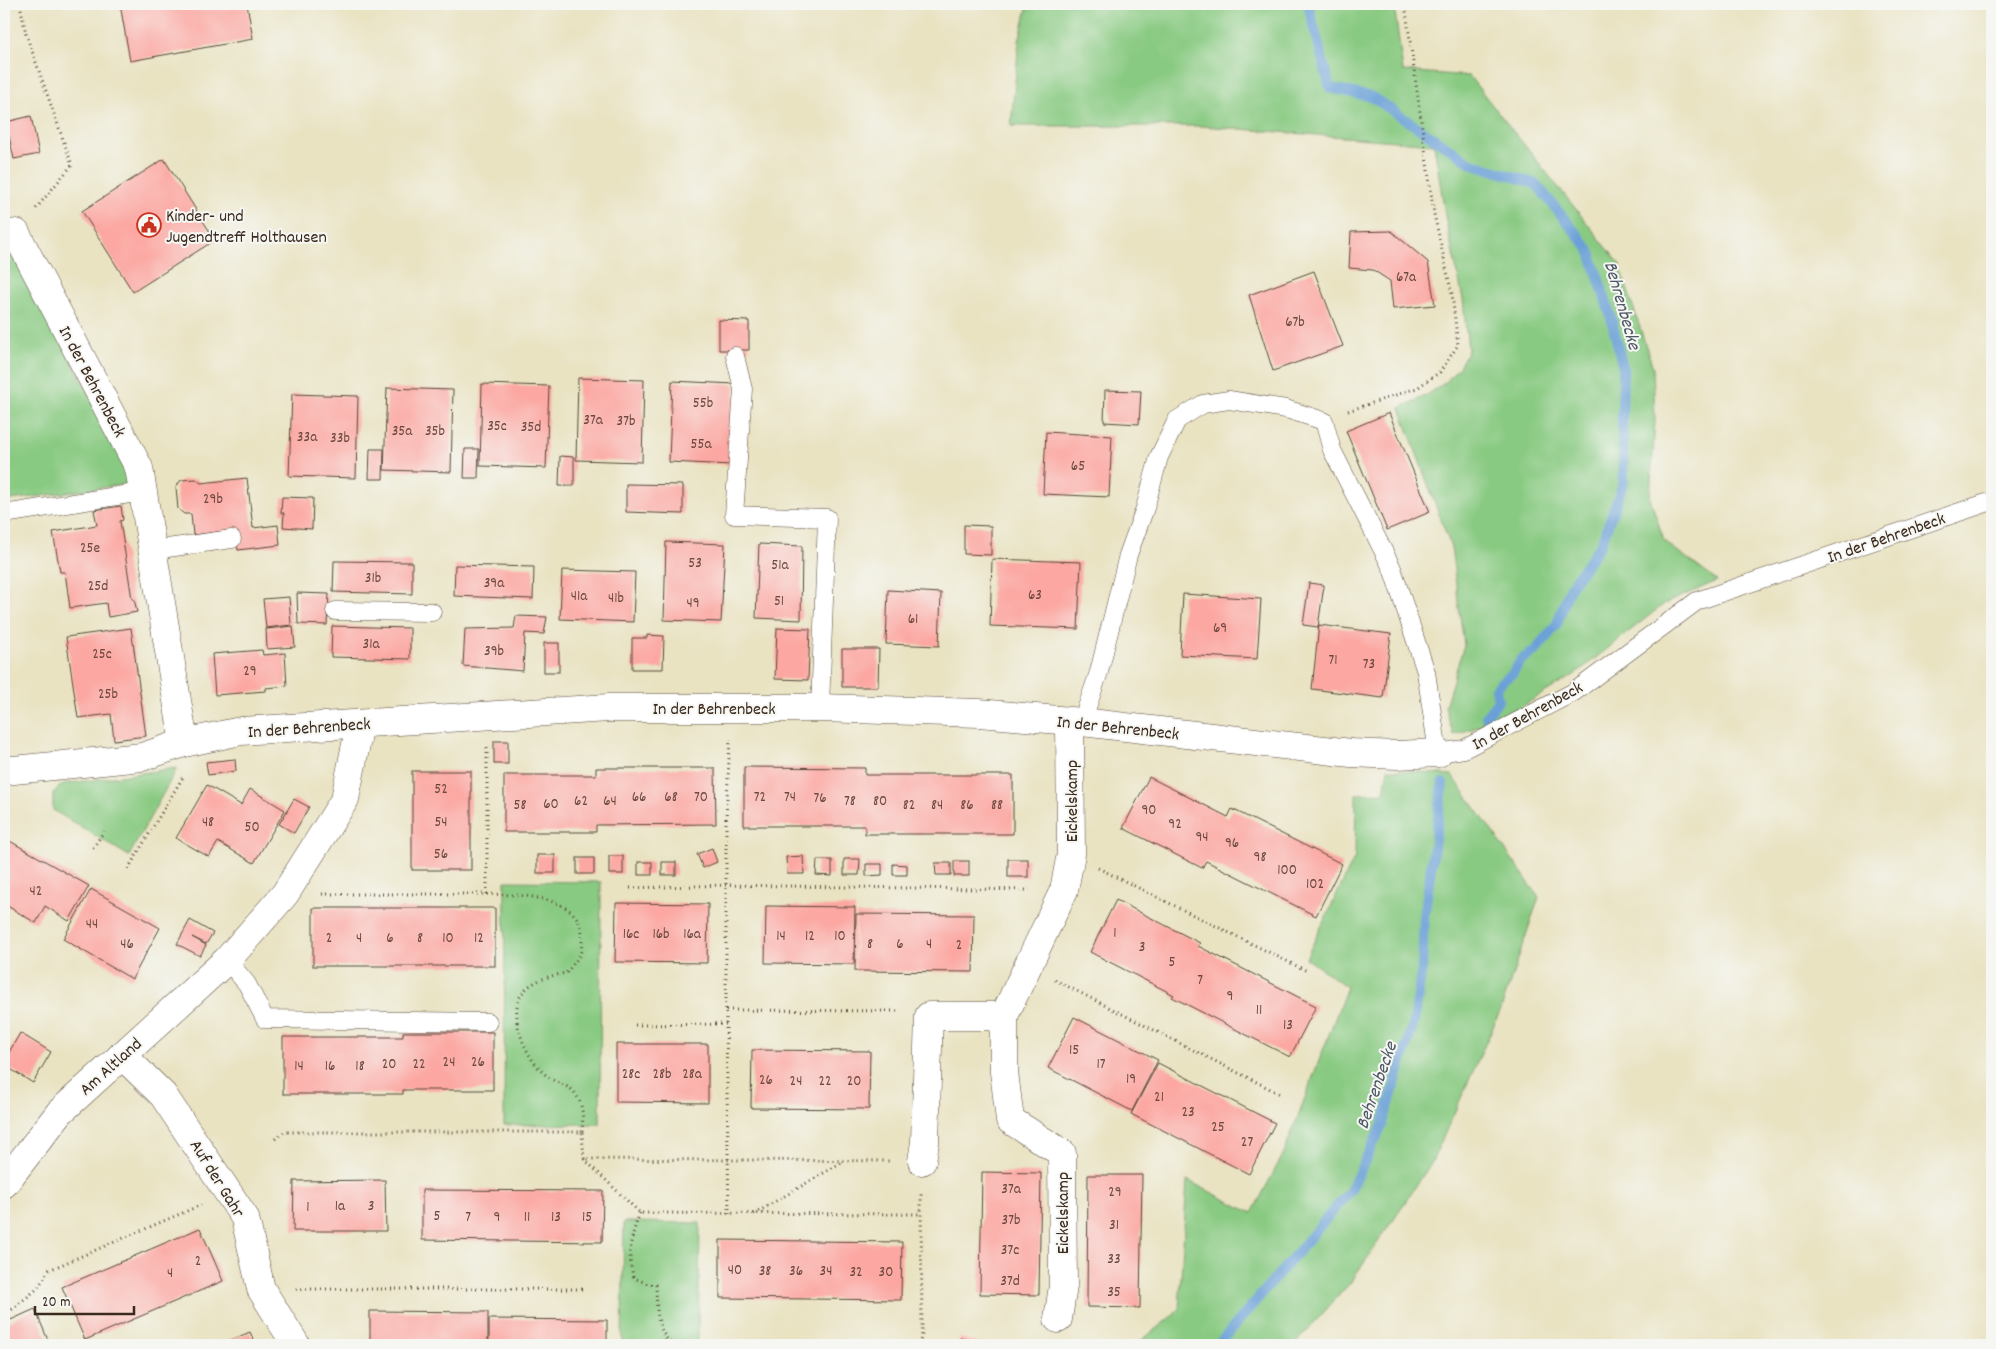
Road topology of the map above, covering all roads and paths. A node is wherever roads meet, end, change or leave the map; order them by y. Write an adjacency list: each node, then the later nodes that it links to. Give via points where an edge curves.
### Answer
1 (20, 4): 3 (path, via 26,34 72,165)
2 (1405, 4): 5 (path, via 1434,214 1452,294 1458,345 1440,372 1417,388)
3 (16, 233): 6 (street, In der Behrenbeck, via 139,468)
4 (735, 356): 14 (lane, via 743,389 734,515 827,518)
5 (1324, 421): 16 (lane, via 1286,409 1229,400 1203,404 1178,420 1159,457 1128,555 1099,672); 19 (lane, via 1332,450 1392,568 1426,672)
6 (142, 492): 8 (lane); 10 (street, In der Behrenbeck)
7 (1992, 501): 19 (lane, In der Behrenbeck, via 1697,601 1574,692 1464,749)
8 (4, 514)
9 (232, 540): 10 (lane)
10 (153, 550): 18 (street, In der Behrenbeck)
11 (335, 610): 12 (lane)
12 (432, 612)
13 (731, 708): 14 (street, In der Behrenbeck); 15 (street, In der Behrenbeck, via 609,708); 26 (path)
14 (820, 708): 16 (street, In der Behrenbeck, via 979,713)
15 (487, 716): 17 (street, In der Behrenbeck); 30 (path)
16 (1076, 722): 19 (street, In der Behrenbeck, via 1351,753); 24 (street, Eickelskamp)
17 (360, 724): 18 (street, In der Behrenbeck, via 241,732); 29 (street, Am Altland, via 345,799)
18 (184, 744): 20 (street, In der Behrenbeck, via 142,757)
19 (1438, 753)
20 (4, 771)
21 (173, 790): 25 (path)
22 (104, 831): 23 (path)
23 (93, 848)
24 (1071, 854): 28 (street, Eickelskamp); 33 (path)
25 (128, 869)
26 (727, 885): 27 (path); 28 (path); 34 (path)
27 (630, 888)
28 (1064, 890): 32 (street, Eickelskamp)
29 (285, 894): 30 (path); 31 (street, Am Altland)
30 (487, 894): 38 (path, via 527,896 555,902 575,915 582,929 581,953 566,973 546,976 527,988 518,1002)
31 (226, 960): 37 (lane, via 247,984 265,1019); 41 (street, Am Altland)
32 (1028, 966): 36 (street, Eickelskamp); 42 (path)
33 (1307, 971)
34 (726, 1010): 35 (path, via 911,1011); 39 (path)
35 (929, 1016): 36 (street); 48 (street)
36 (1004, 1016): 58 (street, Eickelskamp, via 1004,1072 1010,1120 1062,1153 1063,1286)
37 (488, 1022): 38 (path)
38 (517, 1022): 43 (path, via 527,1051 538,1067 576,1095 583,1113)
39 (726, 1024): 40 (path); 46 (path)
40 (635, 1025)
41 (122, 1055): 49 (street, Am Altland, via 60,1112); 50 (street, Auf der Gahr, via 163,1095)
42 (1282, 1095)
43 (582, 1132): 44 (path, via 284,1132); 45 (path)
44 (275, 1139)
45 (584, 1159): 46 (path); 51 (path)
46 (729, 1159): 47 (path); 52 (path)
47 (844, 1160): 48 (path); 53 (path)
48 (922, 1161): 54 (path)
49 (4, 1184)
50 (229, 1193): 55 (street, Auf der Gahr, via 245,1218); 57 (path, via 49,1270 37,1289)
51 (640, 1213): 52 (path); 59 (path, via 630,1238 630,1264 634,1278 656,1285 659,1325)
52 (728, 1214): 53 (path)
53 (754, 1214): 54 (path)
54 (921, 1214): 63 (path, via 922,1334)
55 (261, 1289): 56 (path); 60 (street, Auf der Gahr)
56 (583, 1289)
57 (4, 1316)
58 (1058, 1319)
59 (664, 1338): 61 (path); 62 (path)
60 (296, 1345)
61 (662, 1345)
62 (673, 1345)
63 (919, 1345)

